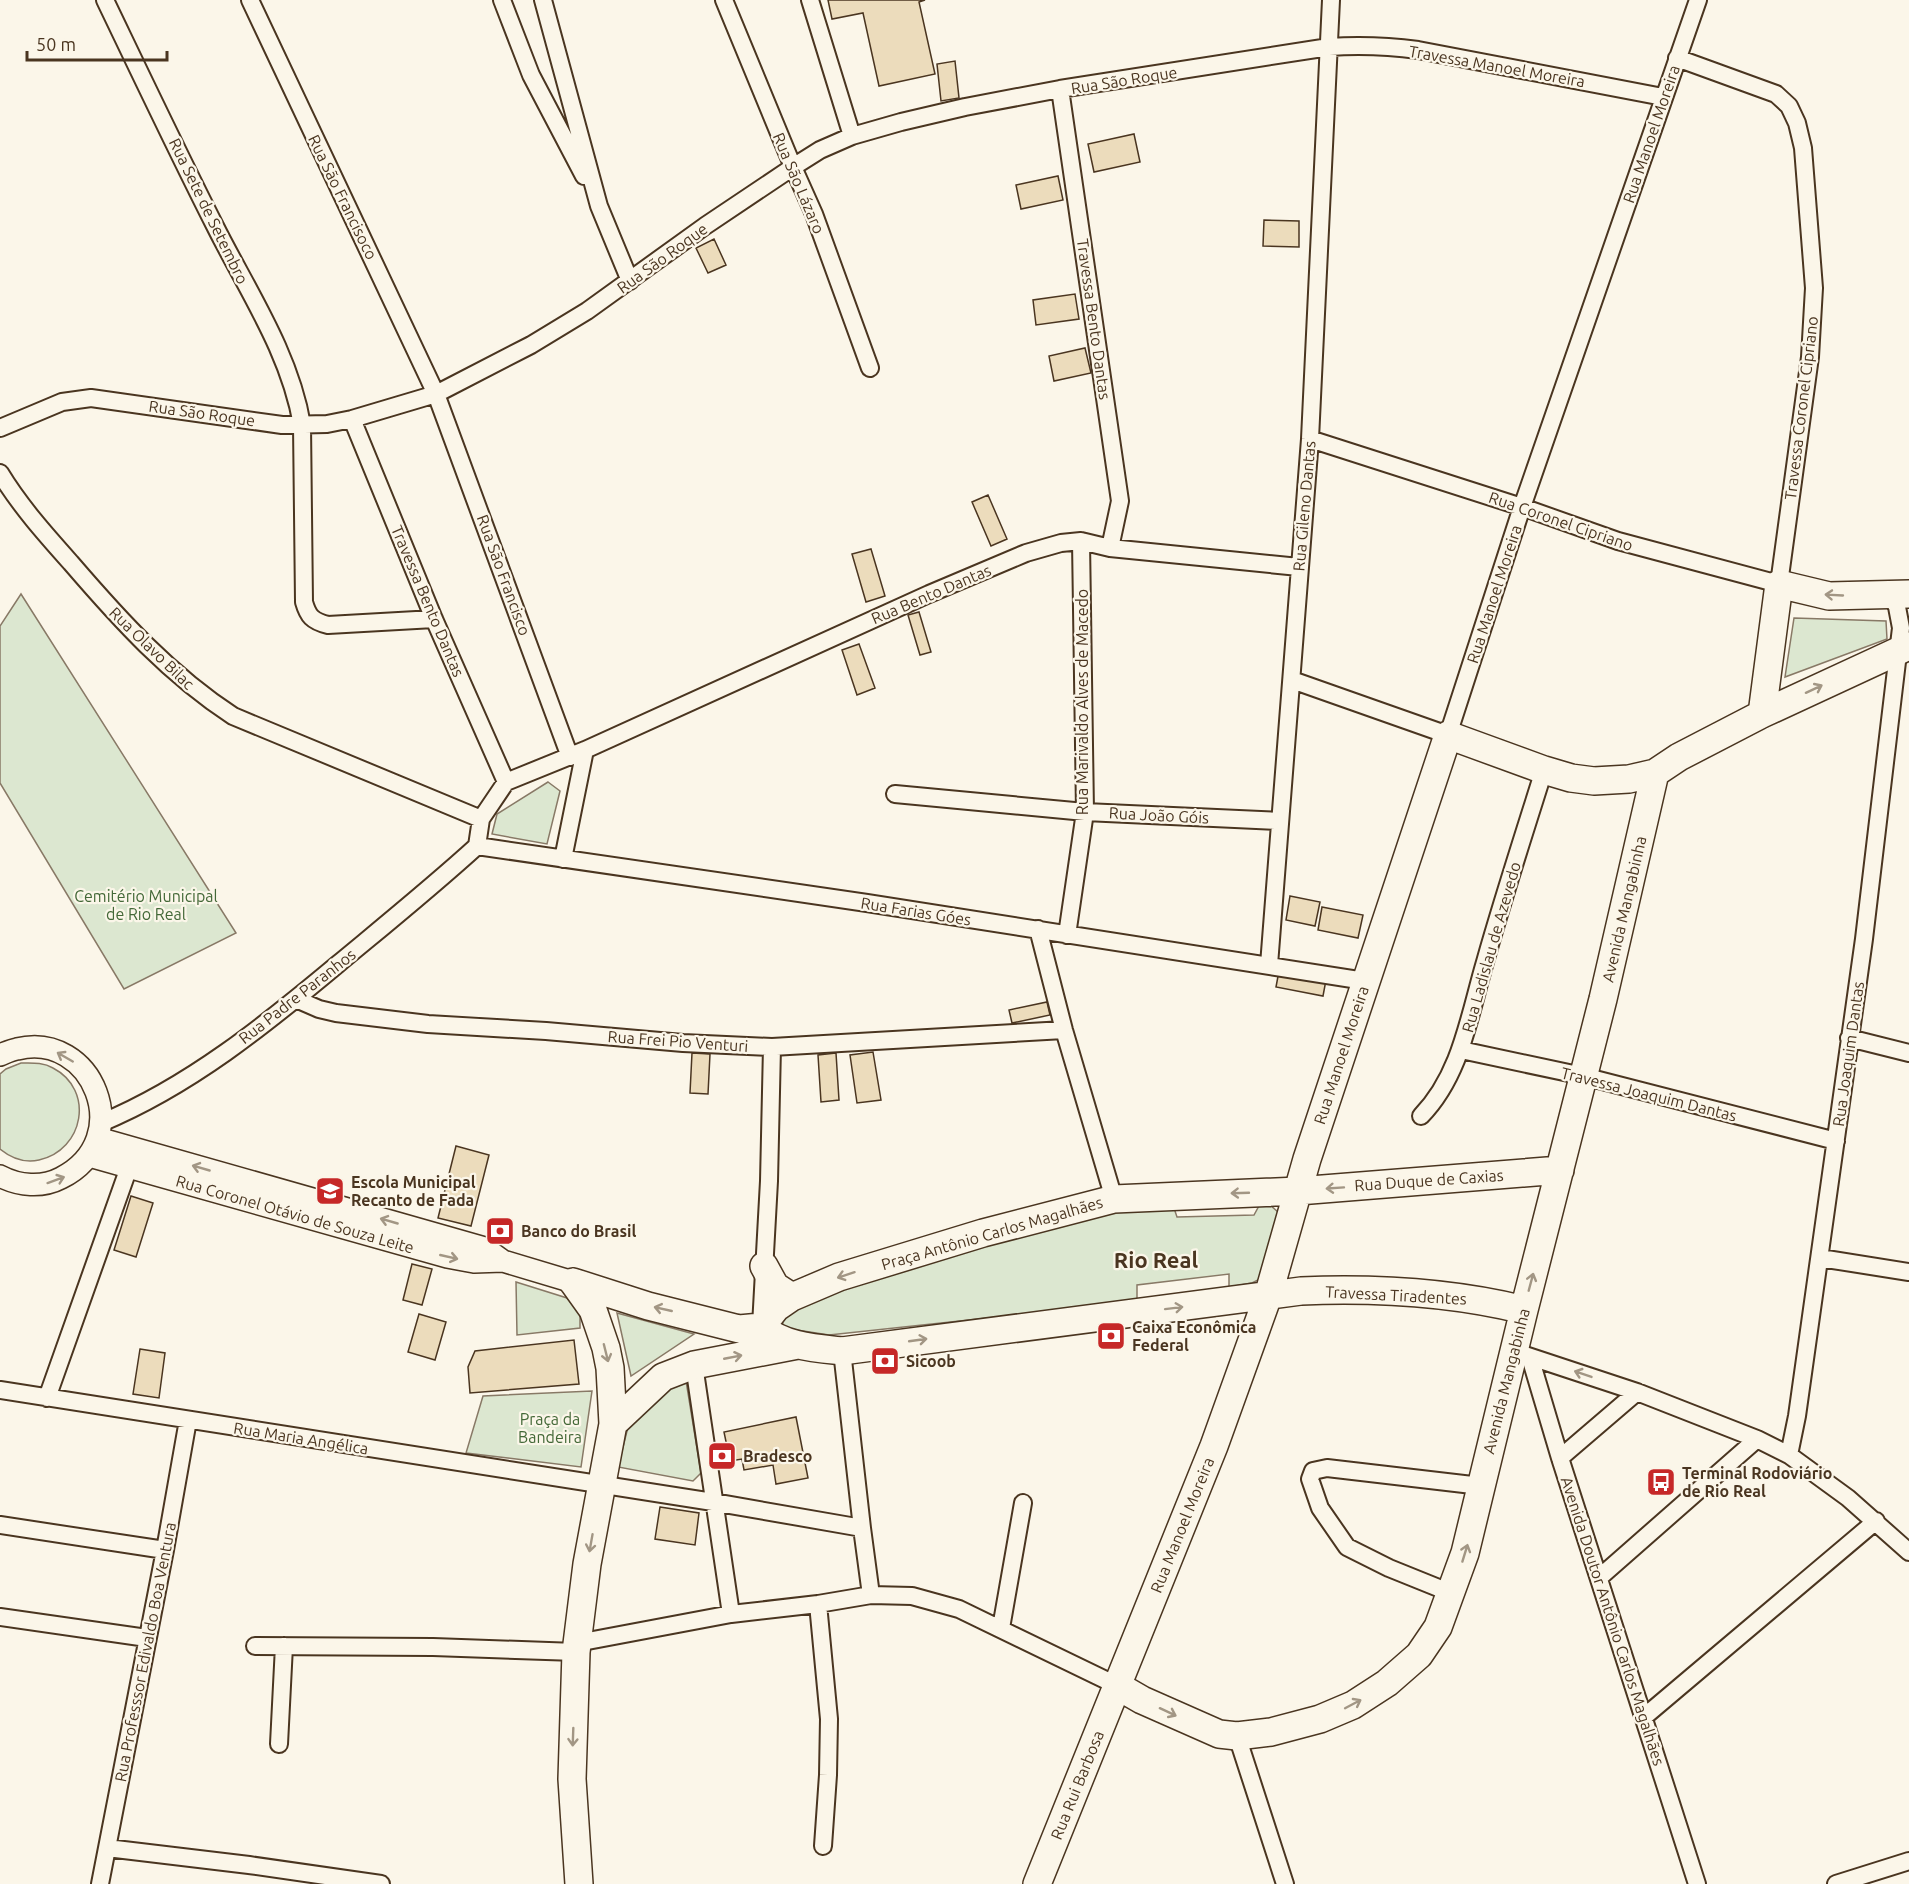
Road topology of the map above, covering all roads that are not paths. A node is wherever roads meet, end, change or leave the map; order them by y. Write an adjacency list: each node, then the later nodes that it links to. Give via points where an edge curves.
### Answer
1 (105, 0): 20 (street, Rua Sete de Setembro, via 276,343 292,382)
2 (250, 0): 18 (street, Rua São Francisoco)
3 (502, 0): 15 (street, via 531,75)
4 (543, 0): 15 (street)
5 (724, 0): 14 (street, Rua São Lázaro)
6 (810, 0): 13 (street)
7 (1331, 0): 9 (street, Rua Gileno Dantas)
8 (1698, 0): 10 (street, Rua Manoel Moreira)
9 (1329, 47): 11 (street, Rua São Roque); 12 (street, Travessa Manoel Moreira, via 1381,45 1418,50); 22 (street, Rua Gileno Dantas)
10 (1677, 58): 12 (street, Rua Manoel Moreira); 28 (street, Travessa Coronel Cipriano, via 1776,94 1789,106 1803,148 1814,288 1810,357)
11 (1060, 90): 13 (street, Rua São Roque, via 965,107); 26 (street, Travessa Bento Dantas, via 1120,501)
12 (1663, 97): 24 (street, Rua Manoel Moreira)
13 (852, 136): 14 (street, Rua São Roque)
14 (793, 167): 16 (street, Rua São Roque); 17 (street, Rua São Lázaro)
15 (599, 206): 16 (street)
16 (630, 281): 18 (street, Rua São Roque, via 531,345)
17 (870, 368)
18 (436, 394): 19 (street, Rua São Roque); 35 (street, Rua São Francisco)
19 (352, 419): 20 (street, Rua São Roque); 30 (street, Travessa Bento Dantas)
20 (302, 425): 21 (street, Rua São Roque, via 91,398 62,402); 30 (street, Rua Sete de Setembro, via 304,602 308,615 315,622 328,625)
21 (0, 428)
22 (1310, 439): 24 (street, Rua Coronel Cipriano); 27 (street, Rua Gileno Dantas)
23 (0, 473): 41 (street, Rua Olavo Bilac, via 40,528 105,602 203,697 233,716)
24 (1522, 507): 28 (street, Rua Coronel Cipriano, via 1618,541); 34 (street, Rua Manoel Moreira)
25 (1081, 541): 26 (street, Rua Bento Dantas); 35 (street, Rua Bento Dantas, via 1026,553); 40 (street, Rua Marivaldo Alves de Macedo)
26 (1110, 548): 27 (street, Rua Bento Dantas)
27 (1299, 567): 32 (street, Rua Gileno Dantas)
28 (1779, 584): 29 (main road, one-way to 28, via 1829,596); 33 (main road)
29 (1900, 595): 31 (street, Rua Joaquim Dantas)
30 (434, 619): 38 (street, Travessa Bento Dantas)
31 (1903, 648): 33 (main road, one-way to 31); 51 (street, Rua Joaquim Dantas)
32 (1292, 680): 34 (street); 42 (street, Rua Gileno Dantas)
33 (1762, 714): 37 (main road)
34 (1448, 735): 36 (main road); 48 (main road, Rua Manoel Moreira)
35 (577, 753): 38 (street, Rua Bento Dantas); 44 (street)
36 (1544, 770): 37 (main road, via 1594,781); 53 (street, Rua Ladislau de Azevedo)
37 (1655, 773): 56 (main road, Avenida Mangabinha)
38 (506, 782): 41 (street)
39 (895, 794): 40 (street, Rua João Góis)
40 (1085, 812): 42 (street, Rua João Góis); 46 (street, Rua Marivaldo Alves de Macedo)
41 (481, 819): 43 (street)
42 (1280, 821): 47 (street, Rua Gileno Dantas)
43 (477, 846): 44 (street, Rua Farias Góes); 49 (street, Rua Padre Paranhos)
44 (563, 859): 45 (street, Rua Farias Góes)
45 (1038, 929): 46 (street, Rua Farias Góes); 50 (street)
46 (1067, 935): 47 (street, Rua Farias Góes)
47 (1269, 964): 48 (street, Rua Farias Góes)
48 (1365, 981): 63 (main road, Rua Manoel Moreira)
49 (296, 999): 52 (street, Rua Frei Pio Venturi, via 336,1013 428,1024); 58 (street, Rua Padre Paranhos, via 171,1089 124,1113)
50 (1064, 1030): 52 (street, Rua Frei Pio Venturi); 64 (street)
51 (1849, 1038): 54 (street); 59 (street, Rua Joaquim Dantas)
52 (772, 1047): 66 (street)
53 (1461, 1050): 56 (street, Travessa Joaquim Dantas); 57 (street, Rua Ladislau de Azevedo, via 1445,1083)
54 (1909, 1053)
55 (0, 1055): 58 (street, one-way to 55, via 100,1101 92,1081 78,1064 60,1052 39,1047 18,1048)
56 (1583, 1076): 59 (street, Travessa Joaquim Dantas); 61 (main road, Avenida Mangabinha)
57 (1421, 1116)
58 (96, 1139): 60 (street, Rua Coronel Otávio de Souza Leite); 62 (street, one-way to 58, via 31,1185 53,1182 73,1172)
59 (1836, 1141): 65 (street, Rua Joaquim Dantas)
60 (132, 1159): 68 (street, Rua Coronel Otávio de Souza Leite, via 485,1248 503,1261); 80 (street)
61 (1560, 1170): 63 (main road, Rua Duque de Caxias, one-way to 63); 71 (main road, Avenida Mangabinha, one-way to 61)
62 (0, 1176)
63 (1298, 1191): 64 (main road, Praça Antônio Carlos Magalhães, one-way to 64); 69 (main road)
64 (1114, 1199): 70 (main road, Praça Antônio Carlos Magalhães, one-way to 70, via 916,1253 839,1277)
65 (1820, 1258): 67 (street); 84 (street, Rua Joaquim Dantas)
66 (764, 1266): 70 (main road, via 775,1286); 72 (street)
67 (1909, 1272)
68 (573, 1282): 72 (main road, one-way to 68, via 648,1306); 82 (main road, one-way to 82, via 593,1310 606,1348)
69 (1268, 1296): 71 (main road, Travessa Tiradentes, via 1341,1289 1466,1298); 74 (main road, one-way to 69); 106 (main road, Rua Manoel Moreira, via 1214,1446)
70 (792, 1297): 72 (main road, Praça Antônio Carlos Magalhães)
71 (1524, 1310): 75 (main road, Avenida Mangabinha)
72 (750, 1328): 73 (main road); 77 (main road, via 675,1361)
73 (799, 1345): 74 (main road); 76 (main road, one-way to 73)
74 (842, 1351): 92 (street)
75 (1522, 1354): 79 (street, one-way to 75); 85 (street, Avenida Doutor Antônio Carlos Magalhães); 87 (main road, Avenida Mangabinha)
76 (694, 1365): 77 (main road); 88 (street)
77 (663, 1377): 82 (main road)
78 (0, 1390): 80 (street, Rua Maria Angélica)
79 (1637, 1392): 83 (street); 85 (street)
80 (47, 1398): 81 (street, Rua Maria Angélica)
81 (188, 1420): 86 (street, Rua Maria Angélica); 94 (street, Rua Professsor Edivaldo Boa Ventura)
82 (613, 1424): 86 (main road)
83 (1757, 1439): 84 (street); 95 (street)
84 (1789, 1455): 90 (street)
85 (1560, 1458): 95 (street, Avenida Doutor Antônio Carlos Magalhães)
86 (602, 1485): 88 (street); 105 (main road, one-way to 105)
87 (1481, 1486): 96 (main road, Avenida Mangabinha, one-way to 87); 96 (street, via 1327,1468 1313,1472 1310,1479 1320,1508 1347,1547)
88 (713, 1502): 92 (street); 99 (street)
89 (1023, 1503): 101 (street)
90 (1876, 1521): 93 (street); 107 (street)
91 (0, 1525): 94 (street)
92 (862, 1528): 97 (street)
93 (1906, 1544)
94 (165, 1550): 102 (street, Rua Professsor Edivaldo Boa Ventura)
95 (1600, 1577): 107 (street, Avenida Doutor Antônio Carlos Magalhães)
96 (1451, 1593): 108 (main road, Avenida Mangabinha, one-way to 96, via 1271,1732 1353,1706 1419,1655 1438,1628)
97 (872, 1595): 98 (street); 101 (street, via 912,1596 959,1609)
98 (818, 1604): 99 (street); 110 (street, via 829,1719)
99 (731, 1614): 105 (street)
100 (0, 1617): 102 (street)
101 (1000, 1628): 106 (street)
102 (147, 1638): 111 (street, Rua Professsor Edivaldo Boa Ventura)
103 (255, 1646): 104 (street)
104 (284, 1646): 105 (street); 109 (street)
105 (577, 1648): 115 (main road, one-way to 115, via 572,1779)
106 (1116, 1685): 108 (main road, Avenida Mangabinha, one-way to 108, via 1201,1727); 116 (main road, Rua Rui Barbosa)
107 (1644, 1717): 118 (street, Avenida Doutor Antônio Carlos Magalhães)
108 (1237, 1736): 117 (street)
109 (279, 1744)
110 (823, 1846)
111 (106, 1848): 113 (street, Rua Professsor Edivaldo Boa Ventura); 114 (street)
112 (1909, 1861): 119 (street)
113 (100, 1884)
114 (381, 1884)
115 (579, 1884)
116 (1037, 1884)
117 (1286, 1884)
118 (1697, 1884)
119 (1836, 1884)

